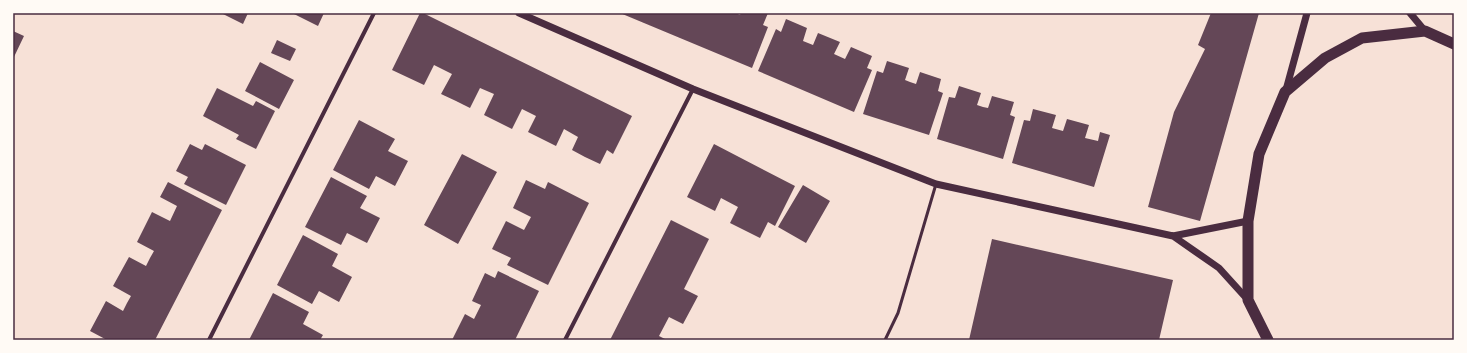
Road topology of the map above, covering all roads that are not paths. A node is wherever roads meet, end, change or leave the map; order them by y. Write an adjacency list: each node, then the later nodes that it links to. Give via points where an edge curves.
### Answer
1 (374, 13): 14 (street)
2 (519, 13): 7 (street)
3 (1307, 13): 8 (street)
4 (1410, 13): 5 (street)
5 (1425, 31): 6 (highway); 8 (highway, via 1362,38 1325,58)
6 (1454, 44)
7 (693, 89): 9 (street); 15 (street)
8 (1286, 92): 10 (highway, via 1259,154)
9 (936, 184): 11 (street); 16 (lane, via 898,313)
10 (1248, 221): 11 (street); 12 (highway)
11 (1173, 236): 12 (street, via 1219,268)
12 (1248, 300): 13 (highway)
13 (1266, 339)
14 (209, 340)
15 (565, 340)
16 (885, 340)

